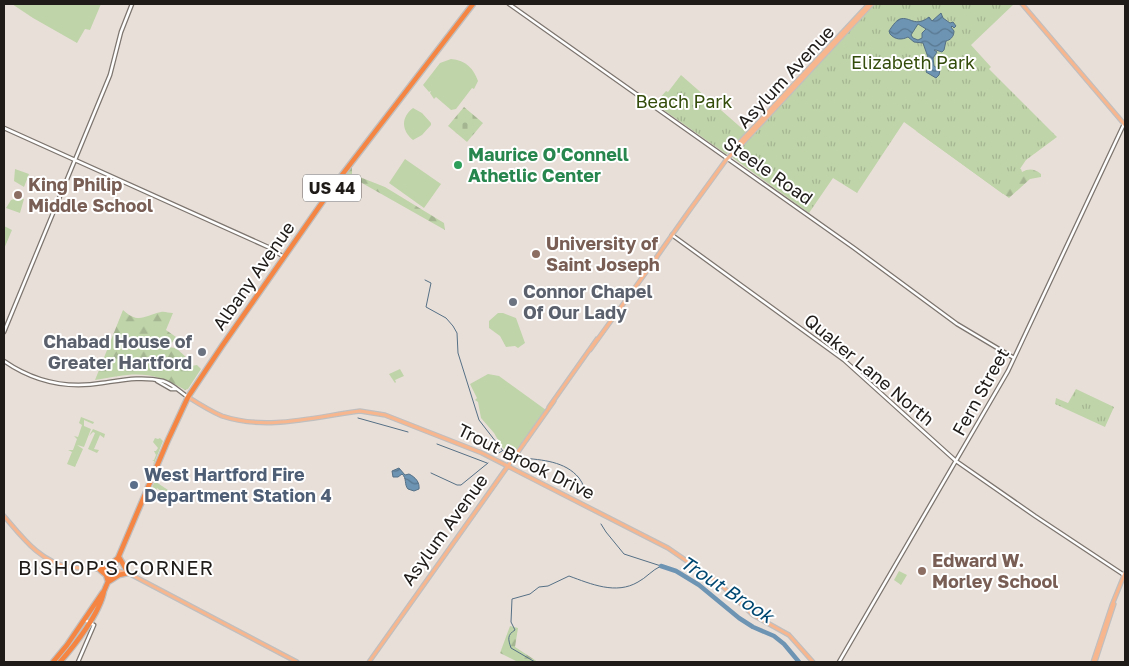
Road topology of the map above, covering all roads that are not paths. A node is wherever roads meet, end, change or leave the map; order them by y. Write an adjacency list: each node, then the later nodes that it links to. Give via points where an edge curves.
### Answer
1 (132, 4): 9 (street, via 110,75)
2 (473, 4): 11 (highway, Albany Avenue / US 44, via 335,184)
3 (509, 4): 8 (street, Steele Road)
4 (871, 4): 8 (main road, Asylum Avenue)
5 (1022, 4): 6 (main road)
6 (1125, 124): 13 (street, Fern Street)
7 (4, 128): 9 (street)
8 (728, 158): 10 (main road, Asylum Avenue); 13 (street, Steele Road, via 957,324)
9 (74, 160): 11 (street, via 268,247); 12 (street)
10 (672, 236): 16 (street, Quaker Lane North, via 844,360); 17 (main road, Asylum Avenue)
11 (284, 258): 15 (highway, Albany Avenue / US 44)
12 (4, 332)
13 (1014, 358): 16 (street, Fern Street)
14 (4, 361): 15 (street, via 39,379 71,385 130,378 157,381)
15 (188, 397): 17 (main road, Trout Brook Drive, via 220,415 260,423 360,411 386,415); 19 (highway, Albany Avenue / US 44)
16 (956, 461): 23 (street, Quaker Lane North); 32 (street, Fern Street)
17 (508, 466): 30 (main road, Asylum Avenue); 31 (main road, Trout Brook Drive, via 673,551 720,584 754,615 789,635)
18 (4, 516): 20 (main road, via 36,551 52,561 69,567)
19 (119, 557): 20 (highway); 21 (highway, Albany Avenue / US 44); 22 (highway)
20 (100, 570): 21 (main road); 24 (highway)
21 (114, 570): 22 (main road); 24 (highway, Albany Avenue / US 44)
22 (128, 574): 24 (highway, via 119,574); 29 (main road)
23 (1125, 575): 33 (main road)
24 (108, 582): 25 (highway, Albany Avenue / US 44)
25 (89, 622): 26 (highway, Albany Avenue / US 44); 27 (highway, Albany Avenue / US 44); 28 (street)
26 (53, 662)
27 (60, 662)
28 (78, 662)
29 (297, 662)
30 (369, 662)
31 (813, 662)
32 (839, 662)
33 (1094, 662)

